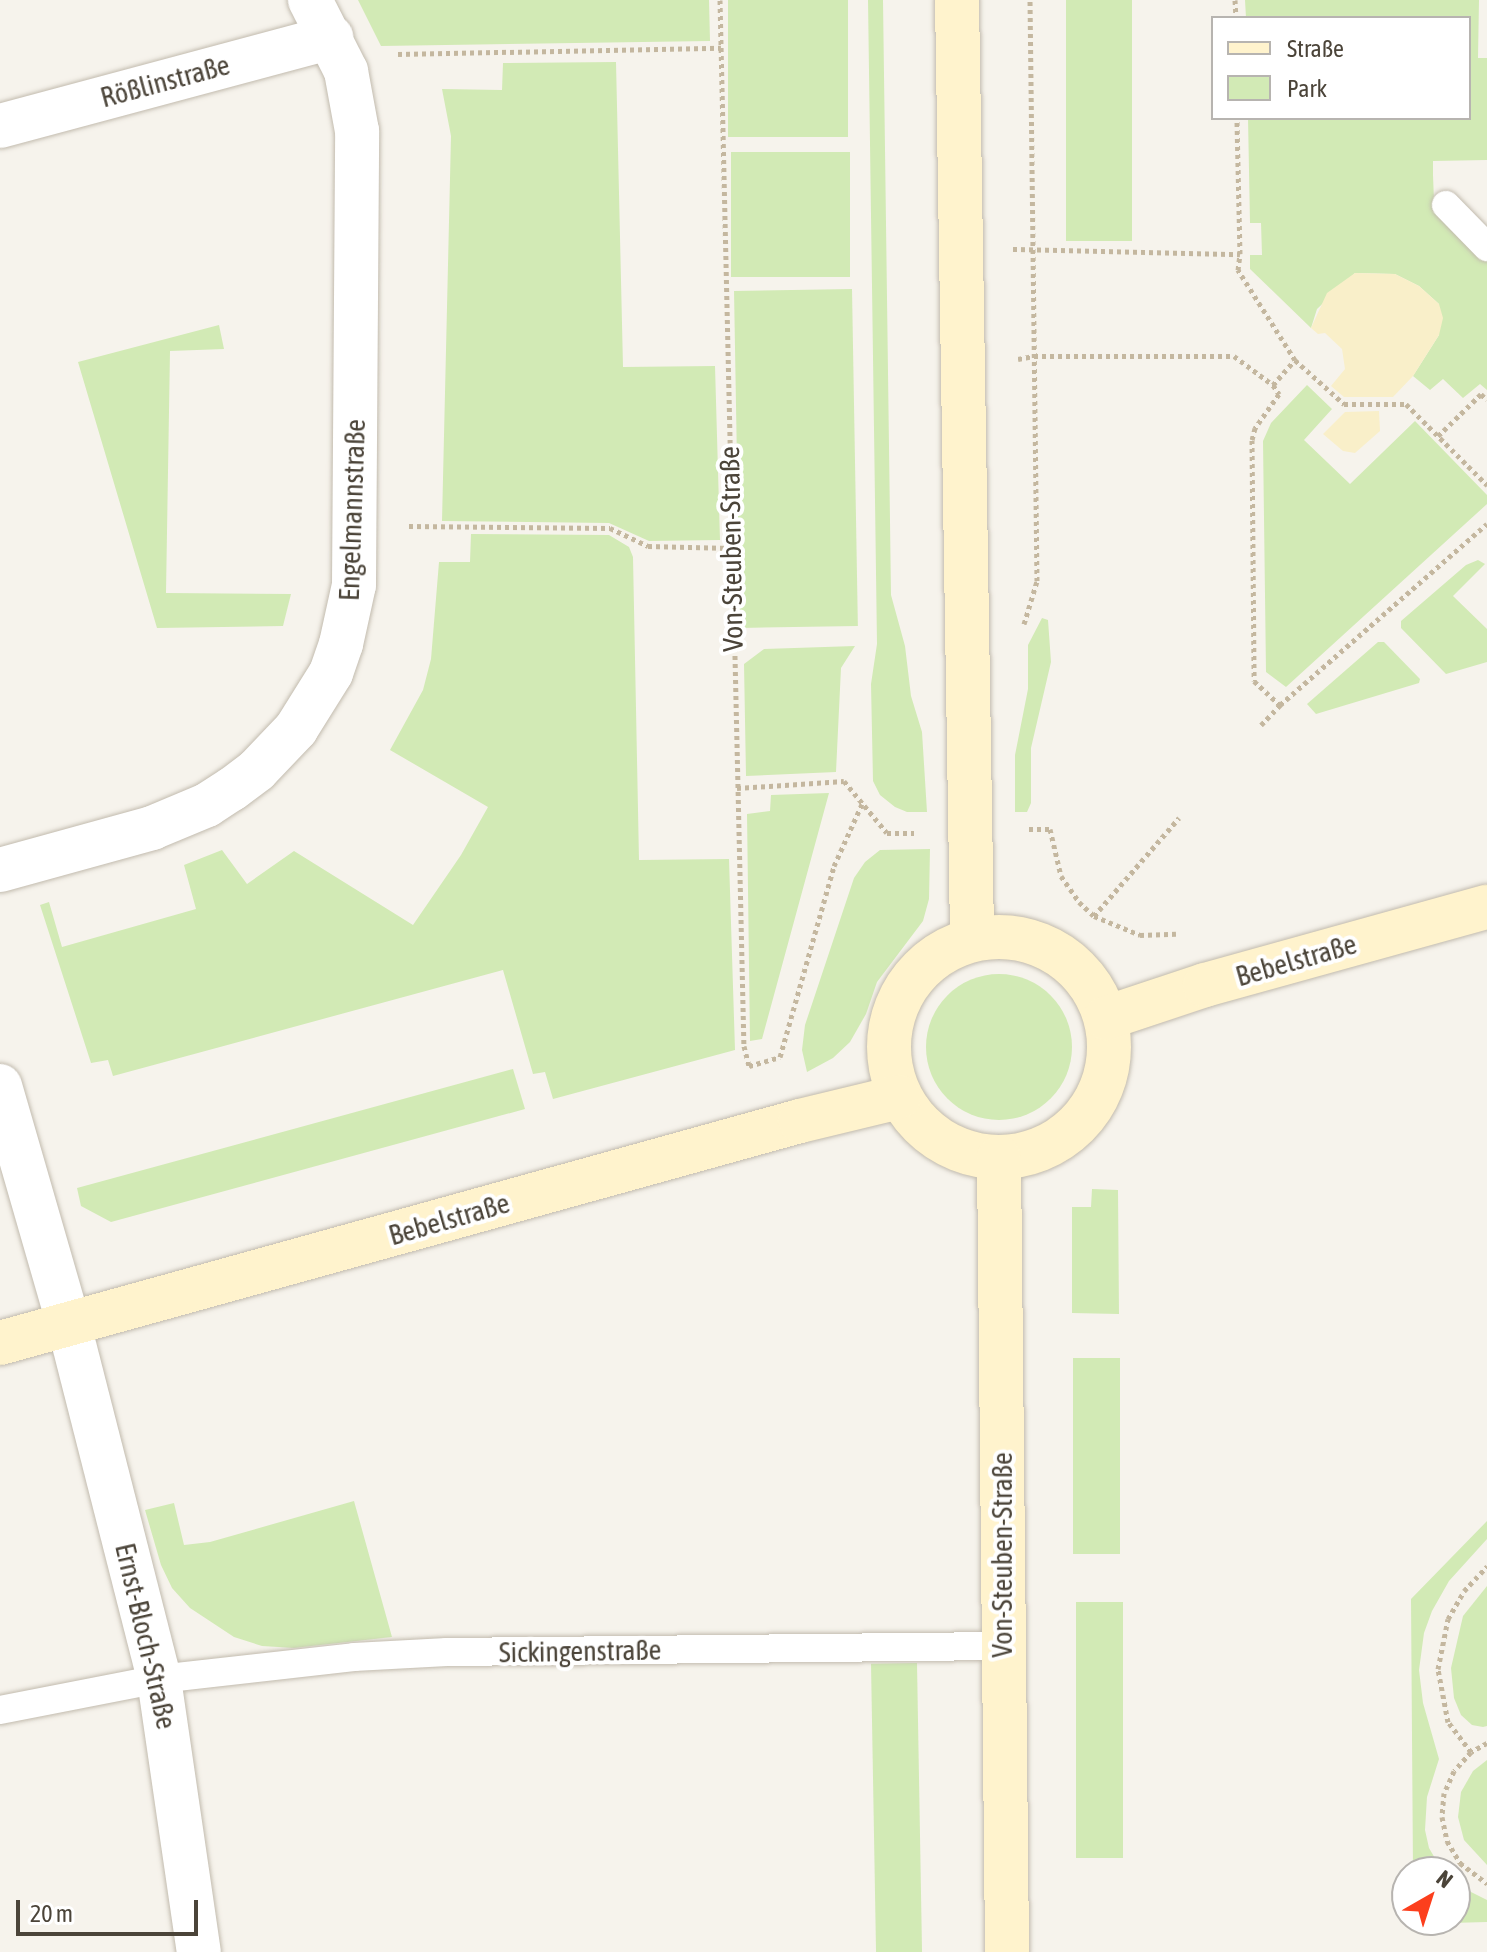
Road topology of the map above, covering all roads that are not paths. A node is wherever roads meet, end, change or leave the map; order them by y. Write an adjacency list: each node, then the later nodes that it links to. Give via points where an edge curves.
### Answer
1 (957, 0): 8 (street)
2 (327, 31): 3 (street, Rößlinstraße); 6 (street, Engelmannstraße, via 354,101 357,131 354,585 341,644 314,703 279,750 232,789 180,818)
3 (0, 126)
4 (1446, 205): 5 (lane)
5 (1487, 247)
6 (0, 870)
7 (1487, 907): 9 (street, Bebelstraße)
8 (972, 937): 9 (street, via 1007,937 1058,953 1080,971); 11 (street, via 919,970 900,997 889,1030 890,1065)
9 (1106, 1018): 12 (street, via 1110,1052 1103,1085 1087,1115 1063,1138 1033,1153)
10 (0, 1086): 13 (street, Ernst-Bloch-Straße)
11 (899, 1097): 12 (street, via 917,1122 941,1141 969,1154); 13 (street, Bebelstraße)
12 (999, 1158): 15 (street, Von-Steuben-Straße)
13 (69, 1325): 14 (street, Bebelstraße); 16 (street, Ernst-Bloch-Straße)
14 (0, 1343)
15 (1002, 1646): 16 (lane, Sickingenstraße, via 437,1653); 19 (street, Von-Steuben-Straße)
16 (159, 1679): 17 (lane, Sickingenstraße); 18 (street, Ernst-Bloch-Straße)
17 (0, 1710)
18 (199, 1952)
19 (1007, 1952)

